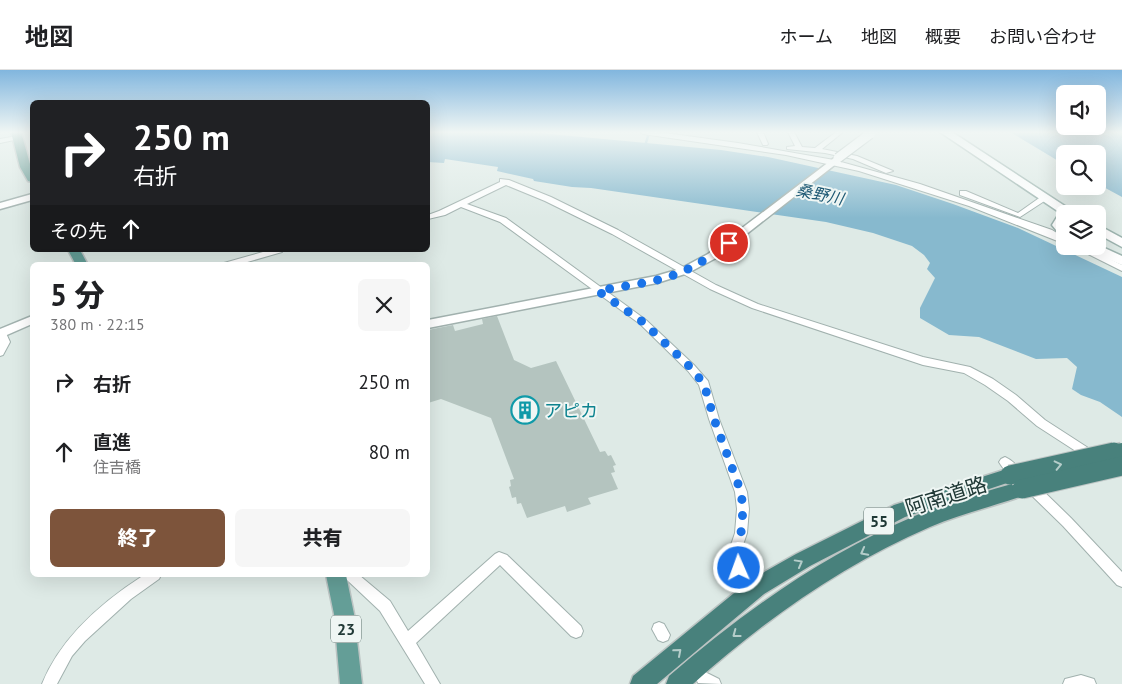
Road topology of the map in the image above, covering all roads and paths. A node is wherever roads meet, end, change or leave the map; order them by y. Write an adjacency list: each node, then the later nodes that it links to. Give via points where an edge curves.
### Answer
1 (834, 161): 11 (street, via 952,196); 21 (street, via 712,256)
2 (864, 161): 9 (street)
3 (988, 161): 5 (main road)
4 (30, 198): 8 (street)
5 (1045, 198): 7 (main road); 9 (street)
6 (461, 204): 10 (street); 21 (street, via 504,182 615,232); 22 (street, via 504,220)
7 (1056, 205)
8 (0, 206)
9 (1020, 215): 12 (street)
10 (430, 216)
11 (1056, 233)
12 (1056, 233)
13 (1106, 234): 14 (main road)
14 (1122, 243)
15 (272, 252): 18 (street)
16 (1106, 254): 19 (main road)
17 (1095, 255): 20 (street)
18 (237, 262)
19 (1122, 262)
20 (1122, 268)
21 (686, 270): 22 (street); 30 (street, via 754,306 923,361 966,370 989,382 1041,423)
22 (598, 291): 24 (street); 31 (street, via 643,322 685,361 704,384 741,492 741,533 736,548)
23 (30, 321): 25 (street)
24 (430, 324)
25 (1, 333): 26 (street, via 5,342)
26 (0, 352)
27 (1122, 450): 29 (highway, 阿南道路 / 55, one-way to 27, bridge)
28 (1122, 466): 29 (highway, 阿南道路 / 55, bridge)
29 (1012, 475): 35 (street, via 1067,522); 41 (highway, 阿南道路 / 55, one-way to 29, via 757,587 804,560 900,511); 42 (highway, 阿南道路 / 55, one-way to 42, via 957,508 911,527 815,579 707,656)
30 (1122, 476)
31 (739, 568)
32 (152, 577): 38 (street, via 126,594 80,636 67,651)
33 (336, 577): 39 (main road, 23, via 344,614)
34 (352, 577): 37 (street, via 385,606)
35 (1122, 581)
36 (576, 631): 37 (street, via 499,558)
37 (408, 641): 40 (street)
38 (49, 684)
39 (351, 684)
40 (433, 684)
41 (641, 684)
42 (677, 684)
43 (1070, 684): 44 (street)
44 (1089, 684)

